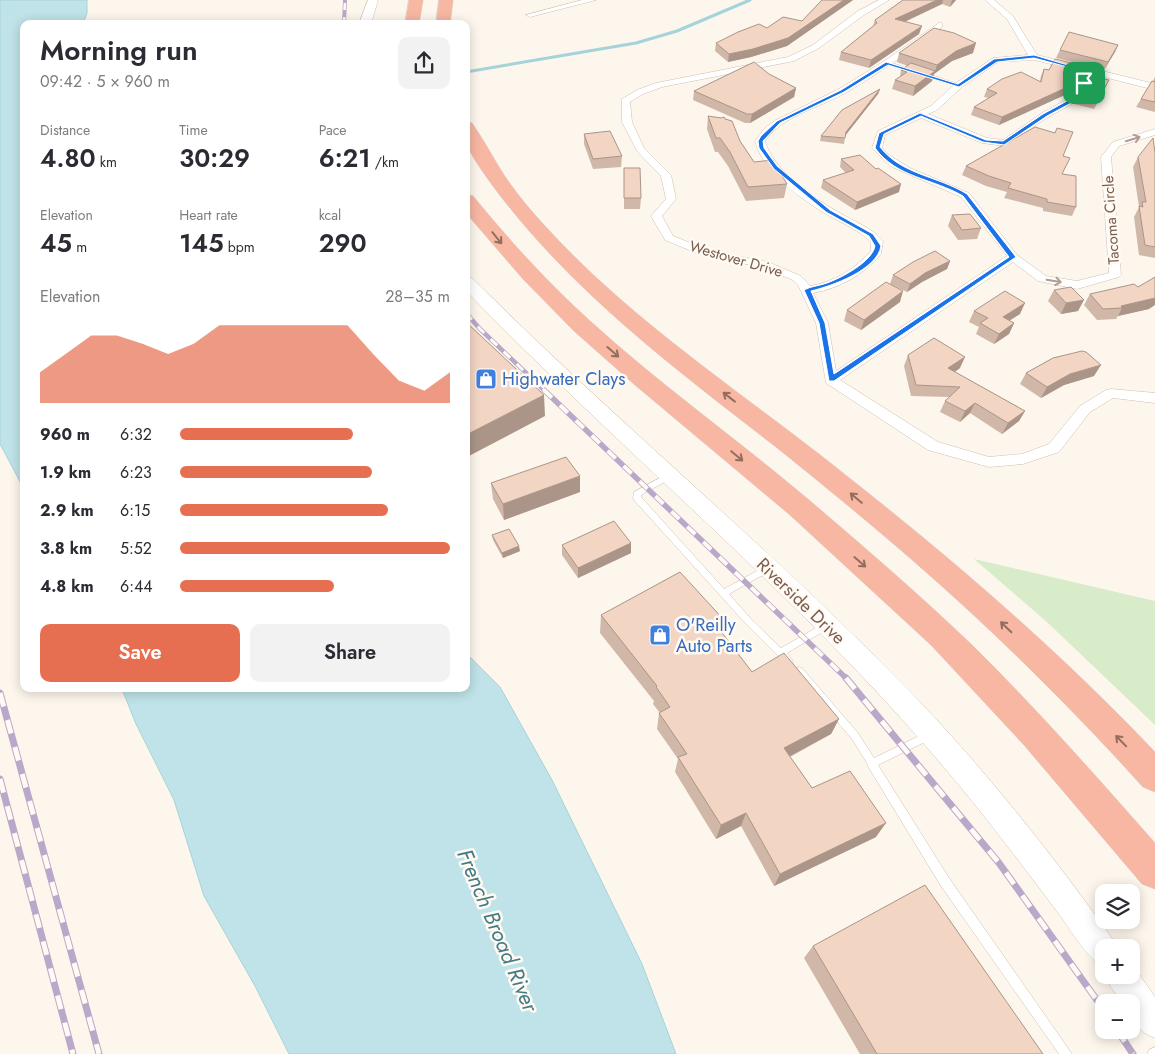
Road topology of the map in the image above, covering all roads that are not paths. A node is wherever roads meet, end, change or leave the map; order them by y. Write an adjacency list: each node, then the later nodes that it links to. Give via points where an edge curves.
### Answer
1 (373, 0): 8 (main road)
2 (416, 0): 9 (highway)
3 (446, 0): 10 (highway)
4 (592, 0): 7 (street)
5 (885, 0): 23 (street, Westover Drive, via 874,4 806,53 791,59 753,69 668,83 625,101 627,122 640,149 666,175 671,199 656,216 669,238 704,252 764,264 797,278)
6 (989, 0): 12 (street, via 1010,18)
7 (530, 15)
8 (366, 20)
9 (413, 20)
10 (444, 20)
11 (939, 25): 13 (street)
12 (1034, 57): 14 (street, Tacoma Circle); 15 (street, Tacoma Circle, via 996,60)
13 (888, 63): 15 (lane); 23 (street, via 842,91 779,122 760,141 769,160 787,177 828,211 861,228 877,241 877,252 859,269 829,285)
14 (1093, 73): 16 (street, Tacoma Circle); 17 (street, via 1069,102 1004,143 985,141)
15 (959, 85): 17 (street, Tacoma Circle, via 934,108)
16 (1155, 87)
17 (920, 114): 21 (street, Tacoma Circle, via 881,133 878,148 886,159 905,171 965,195)
18 (1155, 132): 21 (street, Tacoma Circle, one-way to 18, via 1042,279 1077,285 1115,275 1106,157 1116,144)
19 (470, 135): 33 (highway, one-way to 19, via 1000,621 923,552 646,332 592,285 504,191)
20 (470, 205): 34 (highway, one-way to 34, via 505,248 554,299 798,506 959,654 1081,785)
21 (1013, 257): 24 (street)
22 (470, 285): 26 (main road, Riverside Drive)
23 (808, 290): 24 (street, Westover Drive, via 822,323)
24 (831, 380): 25 (street, via 933,446 989,462 1023,459 1054,448 1085,409 1111,393)
25 (1155, 398)
26 (669, 476): 27 (main road, Riverside Drive); 28 (lane, via 637,494 637,498)
27 (768, 568): 28 (lane); 29 (main road, Riverside Drive)
28 (723, 593): 30 (lane)
29 (827, 626): 30 (lane); 31 (main road, Riverside Drive)
30 (780, 653): 32 (lane, via 811,683 849,729)
31 (931, 734): 32 (lane); 35 (main road, Riverside Drive, via 985,795)
32 (872, 764): 38 (lane, via 945,882)
33 (1155, 776)
34 (1155, 871)
35 (1095, 939)
36 (1127, 984): 37 (main road)
37 (1155, 1023)
38 (1066, 1054)

